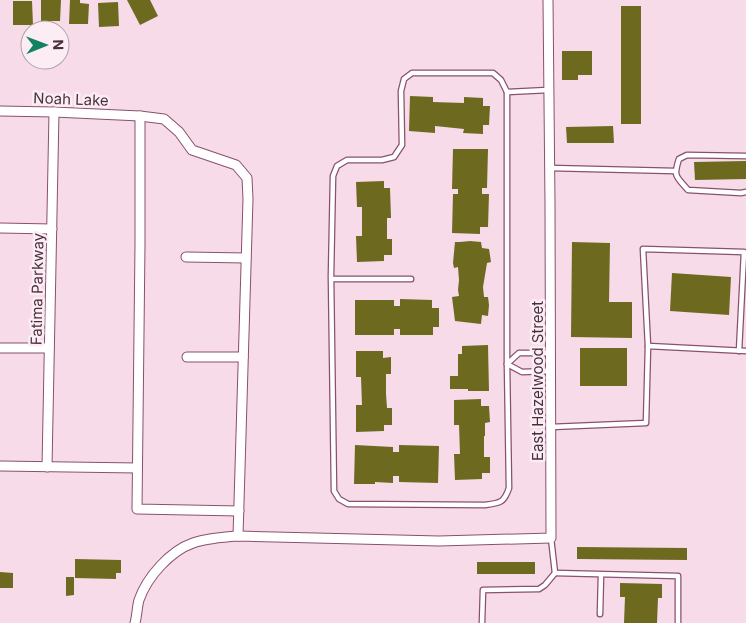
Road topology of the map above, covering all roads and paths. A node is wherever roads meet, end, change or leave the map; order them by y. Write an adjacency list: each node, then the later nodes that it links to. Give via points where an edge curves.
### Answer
1 (548, 0): 2 (street, East Hazelwood Street)
2 (549, 90): 3 (lane); 8 (street, East Hazelwood Street)
3 (507, 92): 15 (lane, via 501,80 493,74 412,73 404,79 401,91 402,145 394,157 348,160 337,166 333,176); 25 (lane)
4 (0, 111): 5 (street, Noah Lake)
5 (54, 112): 6 (street, Noah Lake); 12 (street, Fatima Parkway)
6 (140, 116): 14 (street, Noah Lake, via 164,119 192,150 236,165 247,178); 30 (street)
7 (746, 156): 9 (lane, via 687,155 679,159)
8 (550, 168): 9 (lane); 22 (street, East Hazelwood Street)
9 (675, 171): 10 (lane, via 676,177 688,190)
10 (746, 192)
11 (0, 228): 12 (street)
12 (52, 229): 19 (street, Fatima Parkway)
13 (186, 257): 14 (street)
14 (246, 258): 24 (street, Noah Lake)
15 (332, 279): 16 (lane); 25 (lane, via 334,491 348,504 485,505 500,503 506,498 509,488)
16 (411, 279)
17 (648, 346): 20 (lane); 20 (lane, via 643,248 744,252); 27 (lane, via 646,423)
18 (0, 348): 19 (street)
19 (49, 348): 29 (street, Fatima Parkway)
20 (739, 351): 21 (lane)
21 (746, 351)
22 (551, 353): 25 (lane, via 519,353); 26 (street, East Hazelwood Street)
23 (187, 357): 24 (street)
24 (243, 357): 31 (street, Noah Lake)
25 (506, 364): 26 (lane, via 522,372)
26 (551, 371): 27 (street, East Hazelwood Street)
27 (551, 427): 33 (street, East Hazelwood Street)
28 (0, 466): 29 (street)
29 (47, 467): 30 (street)
30 (137, 468): 31 (street, via 137,509)
31 (239, 511): 32 (street, Noah Lake)
32 (238, 536): 33 (street, via 439,541); 37 (street, via 191,543 172,555 147,584 139,600)
33 (551, 538): 34 (lane)
34 (555, 574): 35 (lane); 38 (lane, via 539,589 483,590)
35 (601, 574): 36 (lane); 39 (lane, via 678,576)
36 (600, 614)
37 (135, 623)
38 (482, 623)
39 (678, 623)

